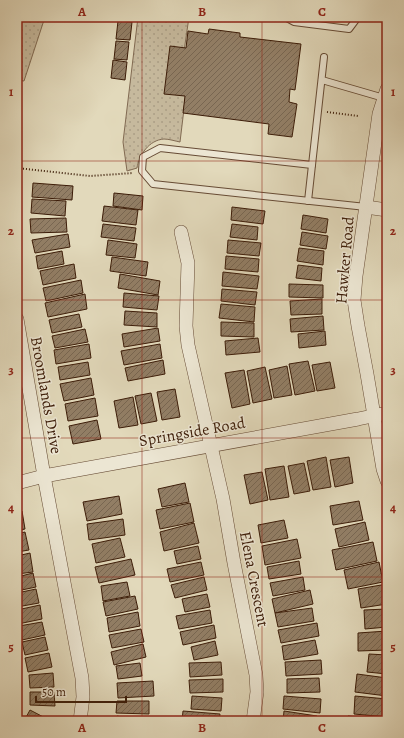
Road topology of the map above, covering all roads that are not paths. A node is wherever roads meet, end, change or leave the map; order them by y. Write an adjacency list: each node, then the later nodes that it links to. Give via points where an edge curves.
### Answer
1 (285, 17): 2 (lane, via 294,22 349,29)
2 (358, 17)
3 (324, 57): 4 (lane)
4 (322, 80): 5 (lane); 6 (lane)
5 (386, 93): 8 (street, Hawker Road, via 379,114)
6 (312, 165): 7 (lane); 7 (lane, via 160,148 143,157 142,171 153,184)
7 (308, 201): 8 (lane)
8 (366, 207): 9 (street); 13 (street, Hawker Road, via 354,300)
9 (387, 210)
10 (180, 232): 14 (street, Elena Crescent, via 188,263 188,345)
11 (17, 319): 15 (street, Broomlands Drive)
12 (387, 413): 13 (street, Springside Road)
13 (373, 415): 14 (street, Springside Road); 16 (street, Hawker Road)
14 (212, 445): 15 (street, Springside Road); 19 (street, Elena Crescent, via 256,675 257,692)
15 (44, 476): 17 (street, Springside Road); 18 (street, via 82,678)
16 (387, 481)
17 (17, 483)
18 (80, 721)
19 (253, 721)

